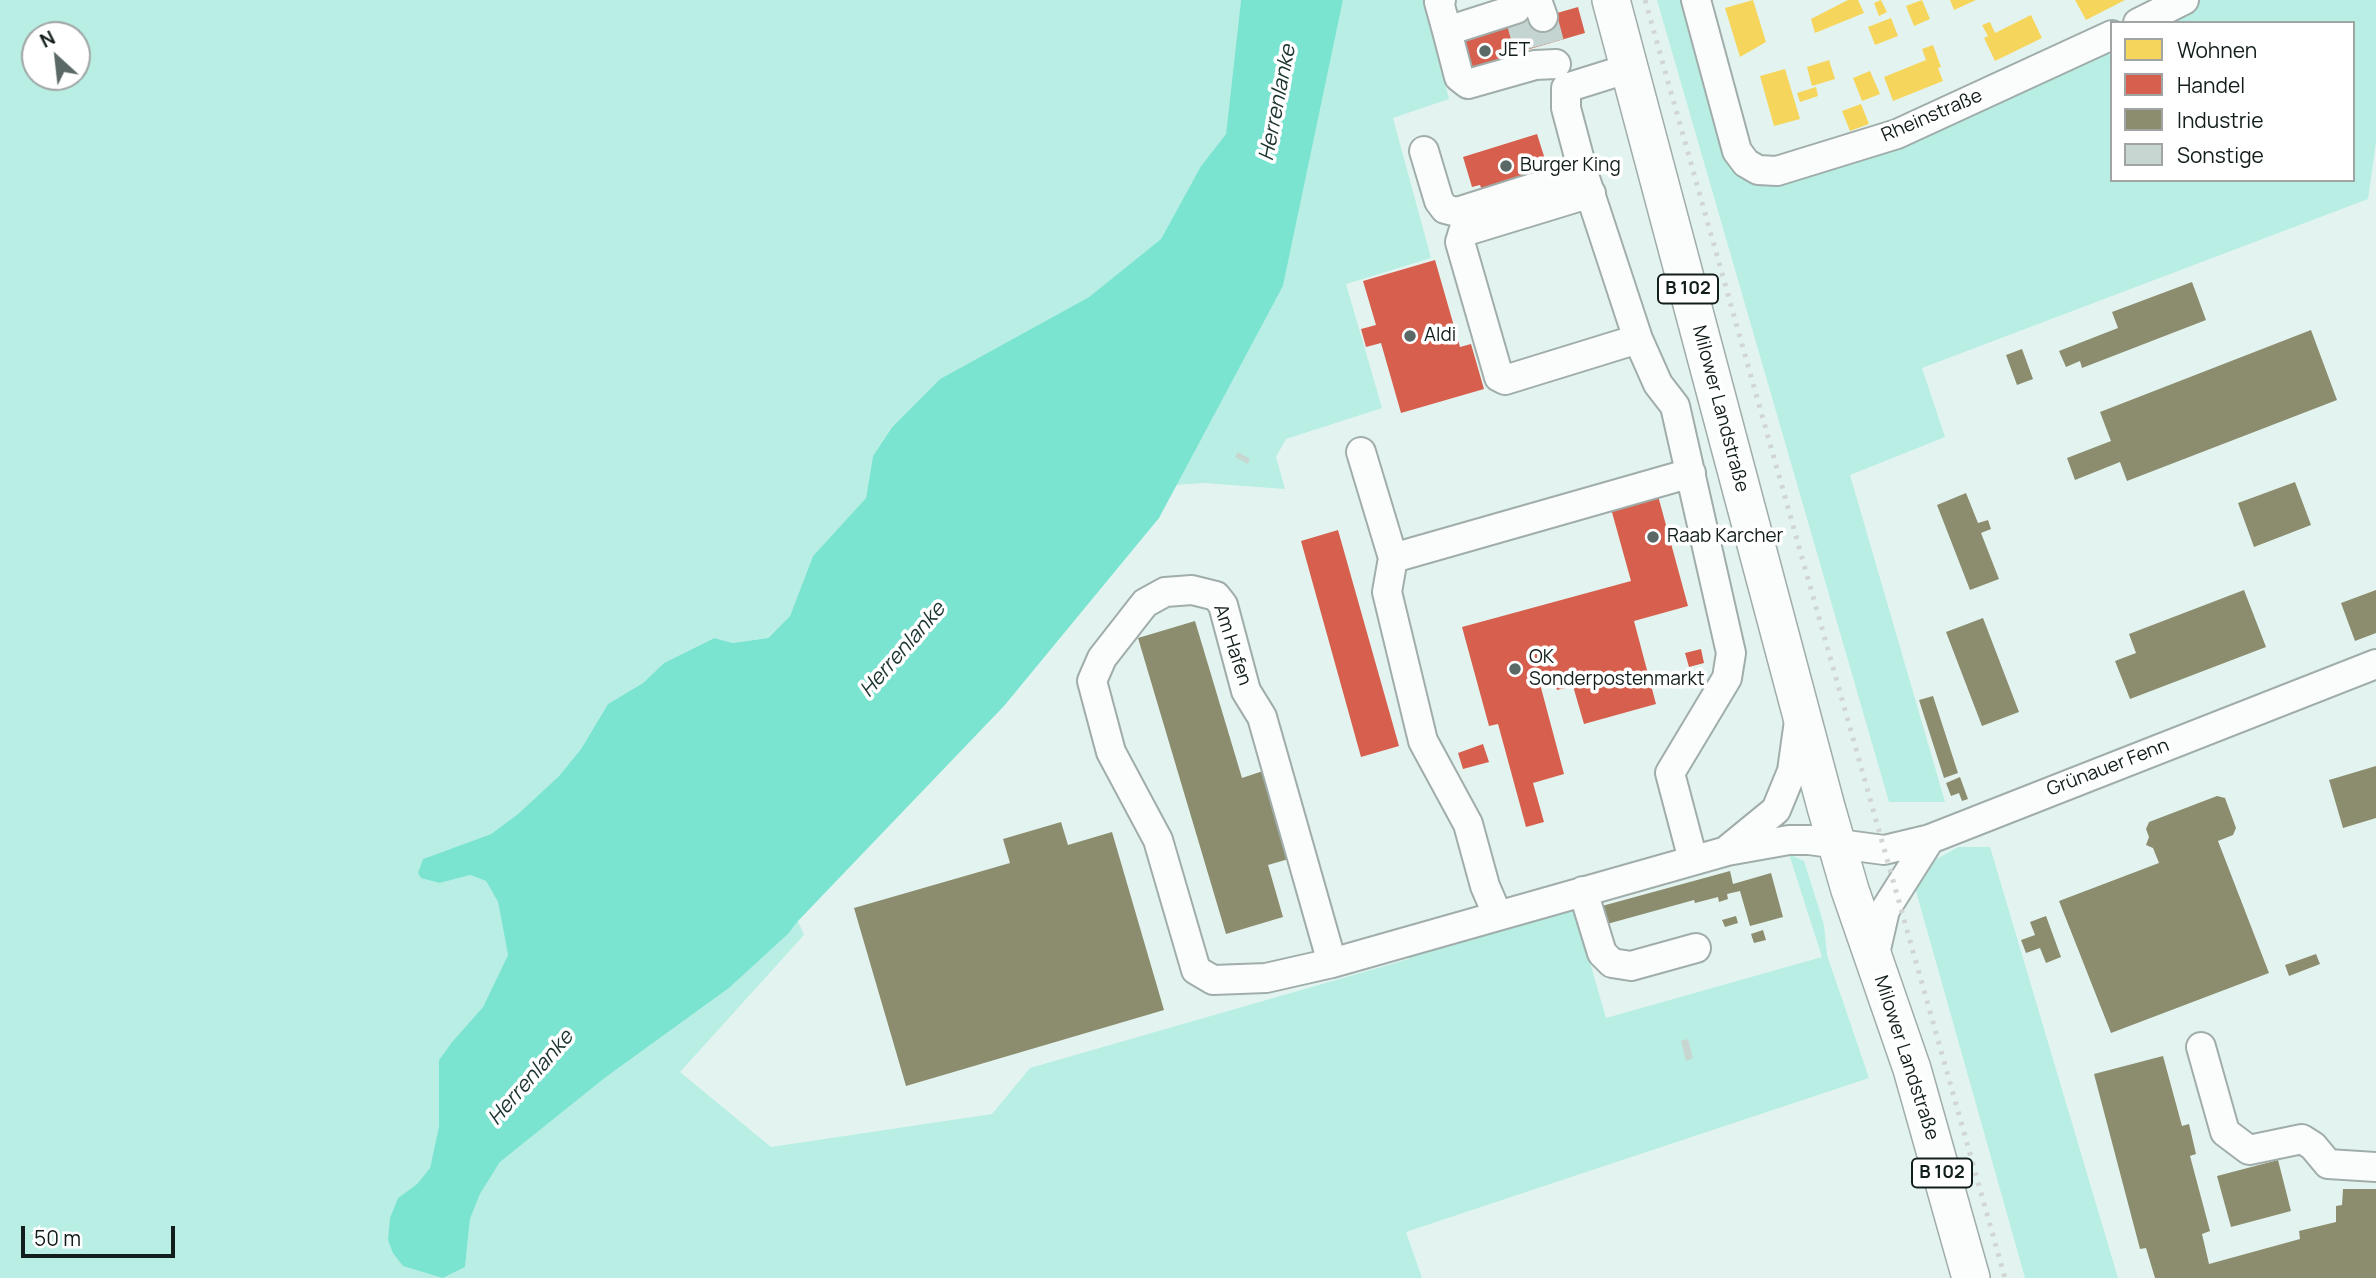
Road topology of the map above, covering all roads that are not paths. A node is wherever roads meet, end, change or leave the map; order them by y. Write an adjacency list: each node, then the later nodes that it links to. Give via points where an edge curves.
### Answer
1 (1441, 0): 6 (street)
2 (1611, 0): 9 (main road, Milower Landstraße / B 102)
3 (1696, 0): 8 (street, Rheinstraße, via 1737,151 1758,170 1777,171 1897,135)
4 (2184, 0): 5 (street)
5 (2142, 21)
6 (1447, 31): 7 (street); 7 (street, via 1460,77 1468,84)
7 (1537, 36): 9 (street); 11 (street)
8 (2110, 36)
9 (1630, 68): 17 (main road, Milower Landstraße / B 102)
10 (1424, 151): 11 (street, via 1439,201 1445,209 1457,212)
11 (1587, 182): 12 (street); 12 (street, via 1463,232 1460,242 1499,377 1506,380)
12 (1638, 339): 14 (street, via 1658,384 1675,407)
13 (1361, 452): 15 (street)
14 (1691, 473): 15 (street); 21 (street, via 1731,653 1727,678 1670,773)
15 (1392, 558): 23 (street, via 1387,592 1423,741 1468,824)
16 (2376, 664): 18 (street, Grünauer Fenn)
17 (1801, 708): 19 (main road, Milower Landstraße / B 102); 20 (street, Milower Landstraße, via 1792,771 1776,810)
18 (1930, 839): 19 (street, Grünauer Fenn, via 1884,850); 25 (street, Milower Landstraße, via 1885,910)
19 (1836, 843): 20 (street, Am Hafen, via 1789,840); 25 (main road, Milower Landstraße / B 102)
20 (1727, 851): 21 (street, Am Hafen)
21 (1693, 860): 22 (street, Am Hafen)
22 (1583, 891): 23 (street, Am Hafen); 24 (street, via 1602,953 1612,963 1631,965)
23 (1497, 915): 26 (street, Am Hafen)
24 (1696, 948)
25 (1874, 958): 29 (main road, Milower Landstraße / B 102, via 1912,1069)
26 (1332, 963): 26 (street, Am Hafen, via 1266,978 1213,980 1196,970 1158,840 1111,752 1091,681 1101,658 1145,603 1165,592 1192,590 1216,596 1223,605 1245,691 1262,717)
27 (2201, 1047): 28 (street, via 2225,1132 2249,1150 2302,1139 2328,1164)
28 (2376, 1167)
29 (1971, 1278)

